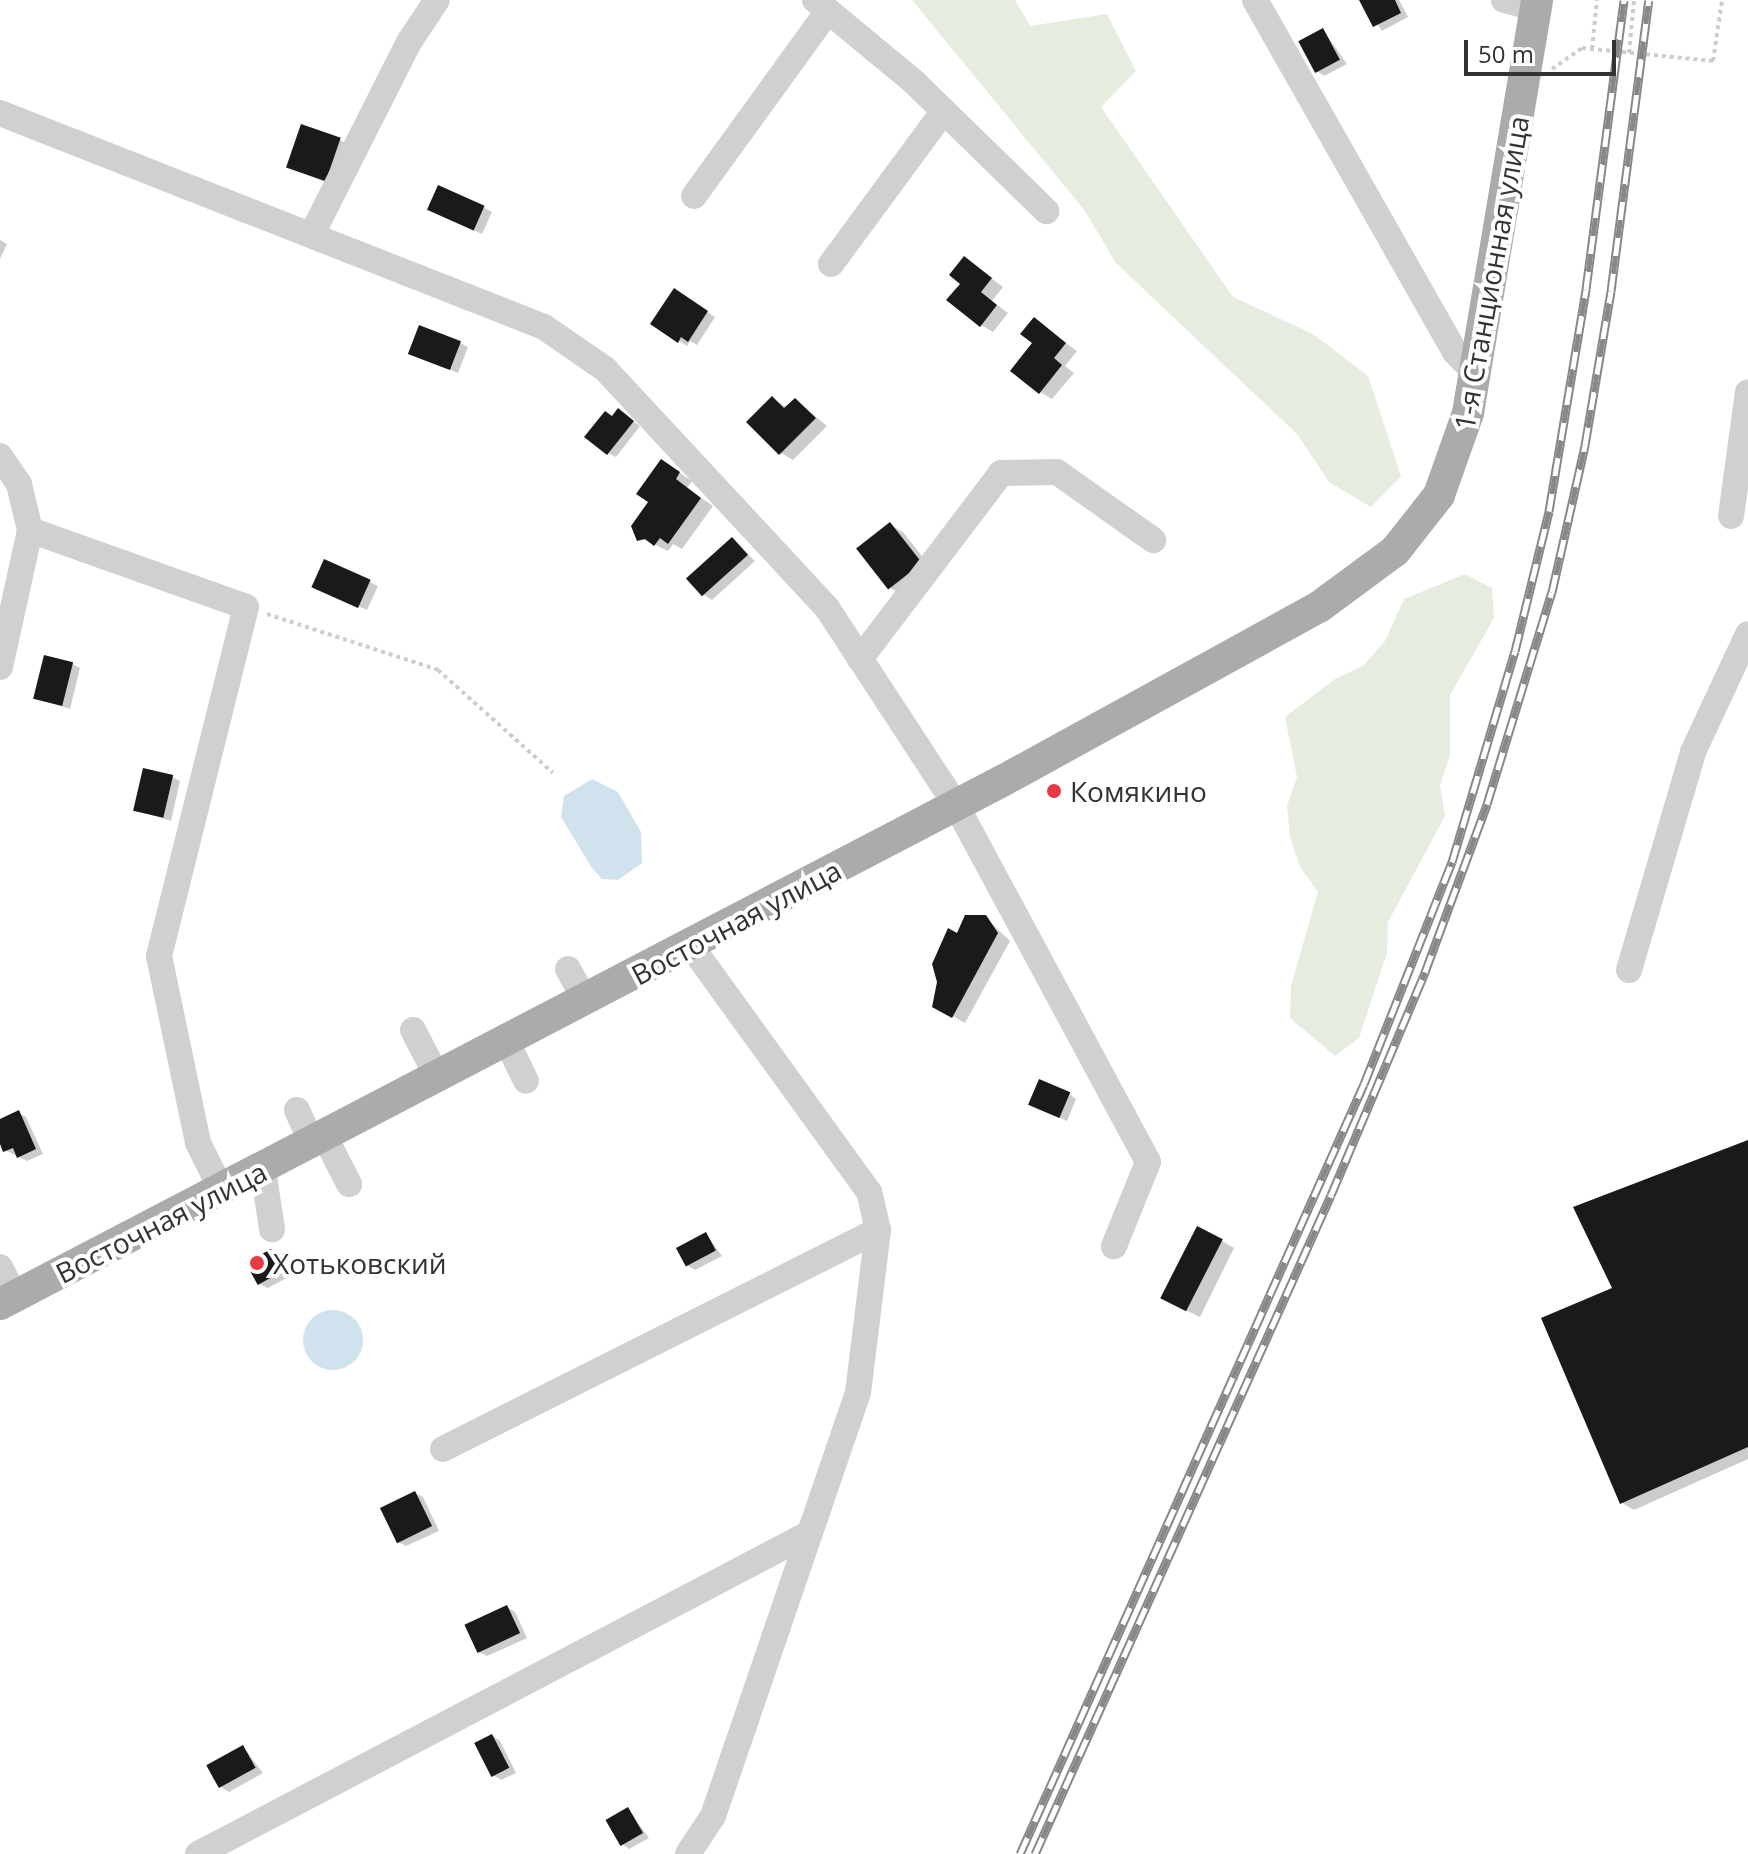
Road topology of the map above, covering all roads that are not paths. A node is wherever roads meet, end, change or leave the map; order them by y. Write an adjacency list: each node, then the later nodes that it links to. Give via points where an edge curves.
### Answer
1 (437, 0): 10 (street, via 409,42)
2 (1255, 0): 12 (street, via 1455,352)
3 (1504, 0): 4 (street)
4 (1537, 4): 12 (main road, 1-я Станционная улица)
5 (821, 5): 6 (street); 8 (street)
6 (944, 111): 9 (street); 11 (street)
7 (0, 113): 10 (street)
8 (694, 196)
9 (1046, 211)
10 (312, 234): 20 (street, via 544,327 605,369 827,608)
11 (831, 264)
12 (1477, 375): 15 (main road, 1-я Станционная улица)
13 (1748, 392): 16 (street)
14 (0, 456): 17 (street, via 19,484)
15 (1439, 495): 22 (main road, Восточная улица, via 1395,551 1319,607)
16 (1731, 516)
17 (30, 530): 21 (street); 35 (street, via 246,607 159,956 198,1143)
18 (1153, 540): 20 (street, via 1057,472 1001,473)
19 (1748, 634): 25 (street, via 1693,752)
20 (860, 659): 22 (street)
21 (0, 667)
22 (956, 805): 23 (main road, Восточная улица); 38 (street, via 1148,1162)
23 (691, 946): 26 (main road, Восточная улица); 37 (street, via 869,1192)
24 (568, 969): 26 (street)
25 (1629, 970)
26 (586, 1001): 28 (main road, Восточная улица)
27 (413, 1030): 29 (street)
28 (507, 1042): 29 (main road, Восточная улица); 30 (street)
29 (438, 1078): 32 (main road, Восточная улица)
30 (526, 1081)
31 (297, 1110): 32 (street)
32 (318, 1141): 33 (main road, Восточная улица); 34 (street)
33 (263, 1170): 35 (main road, Восточная улица); 36 (street)
34 (349, 1184)
35 (222, 1191): 40 (main road, Восточная улица)
36 (272, 1229)
37 (878, 1230): 41 (street); 42 (street, via 858,1393)
38 (1114, 1246)
39 (0, 1267): 40 (street)
40 (7, 1301)
41 (443, 1449)
42 (810, 1533): 43 (street); 44 (street, via 713,1816)
43 (198, 1854)
44 (688, 1854)

